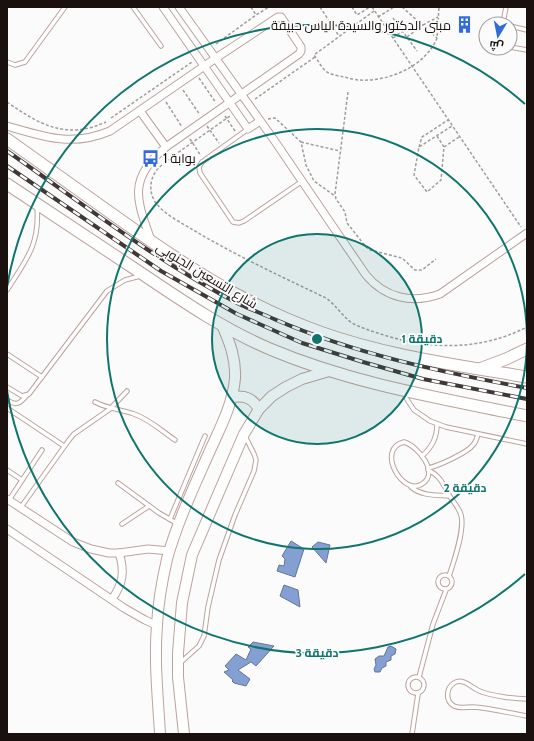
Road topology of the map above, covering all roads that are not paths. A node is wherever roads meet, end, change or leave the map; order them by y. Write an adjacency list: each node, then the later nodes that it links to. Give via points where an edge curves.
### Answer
1 (66, 7): 10 (lane, via 25,62 15,65)
2 (133, 7): 8 (lane)
3 (163, 7): 5 (street)
4 (183, 9): 5 (street); 6 (street)
5 (173, 21): 7 (street)
6 (196, 30): 7 (street); 9 (street)
7 (185, 38): 11 (street)
8 (161, 46)
9 (216, 58): 11 (street); 12 (street); 12 (street, via 278,17 284,19 301,51)
10 (7, 62)
11 (204, 66): 13 (street); 14 (street)
12 (242, 95): 13 (street); 15 (street)
13 (230, 103): 17 (street); 19 (street)
14 (140, 111): 16 (street, via 110,131 81,140 51,138); 19 (street)
15 (260, 121): 17 (street); 20 (street)
16 (7, 126)
17 (248, 129): 20 (lane, via 199,165 200,173 231,220 236,223 244,221)
18 (7, 139): 24 (main road, شارع التسعين الجنوبي)
19 (166, 147): 24 (street, via 149,163 139,188 141,206)
20 (301, 182): 23 (street, via 366,275 384,291 399,297 416,299 440,294)
21 (7, 184): 22 (main road)
22 (37, 204): 25 (main road); 26 (lane, via 37,228 32,249)
23 (526, 234)
24 (152, 242): 30 (main road, شارع التسعين الجنوبي, via 223,288 307,327 388,352)
25 (144, 276): 27 (main road); 32 (lane, via 125,280 107,291)
26 (7, 290)
27 (222, 326): 31 (main road); 38 (street, via 232,347)
28 (527, 349): 30 (main road)
29 (7, 354): 32 (lane)
30 (479, 369): 33 (main road, شارع التسعين الجنوبي)
31 (329, 372): 36 (main road); 42 (street, via 302,379 286,387)
32 (42, 377): 37 (lane)
33 (527, 377)
34 (7, 387): 37 (lane, via 19,395)
35 (127, 391): 43 (lane)
36 (403, 391): 44 (main road); 45 (lane, via 414,410)
37 (27, 395): 39 (lane, via 18,404)
38 (232, 397): 42 (street, via 248,397); 63 (street)
39 (7, 400)
40 (95, 402): 43 (lane)
41 (7, 408): 51 (lane)
42 (260, 408): 46 (street)
43 (110, 409): 49 (lane, via 142,417); 51 (lane, via 74,434)
44 (527, 416)
45 (437, 424): 47 (lane); 53 (lane, via 434,442)
46 (244, 434): 72 (street, via 192,555 182,603); 72 (lane, via 256,460 254,471 219,560 204,636 199,646)
47 (478, 434): 50 (lane); 54 (lane, via 470,448)
48 (205, 436): 63 (lane)
49 (175, 440)
50 (527, 444)
51 (64, 446): 62 (lane)
52 (42, 450): 56 (lane)
53 (422, 456): 54 (lane); 58 (lane, via 415,447 404,442 398,443 391,453 396,472 404,483)
54 (428, 469): 58 (lane, via 426,482 416,487); 59 (lane, via 442,480)
55 (7, 470): 56 (lane)
56 (22, 480): 60 (lane)
57 (118, 483): 61 (lane)
58 (410, 486): 59 (lane, via 427,495)
59 (449, 496): 68 (lane, via 458,509 462,522)
60 (8, 500): 62 (street)
61 (149, 506): 63 (lane); 64 (lane)
62 (21, 508): 67 (street, via 73,542 100,551)
63 (174, 522): 66 (street)
64 (122, 524)
65 (7, 529): 70 (street)
66 (170, 551): 67 (street, via 148,549); 71 (street)
67 (119, 553): 70 (street, via 123,577)
68 (449, 576): 69 (lane, via 452,578 452,586); 69 (lane, via 442,576 439,579 439,586)
69 (446, 590): 73 (lane, via 433,624)
70 (112, 600): 71 (street)
71 (156, 625): 77 (street)
72 (178, 665): 78 (street)
73 (419, 677): 74 (lane, via 425,686); 74 (lane, via 409,680 407,685 409,690)
74 (418, 694): 79 (lane)
75 (527, 700): 76 (lane, via 489,694 460,681 450,686 448,692 450,703 455,706)
76 (527, 716)
77 (160, 734)
78 (184, 734)
79 (412, 734)

